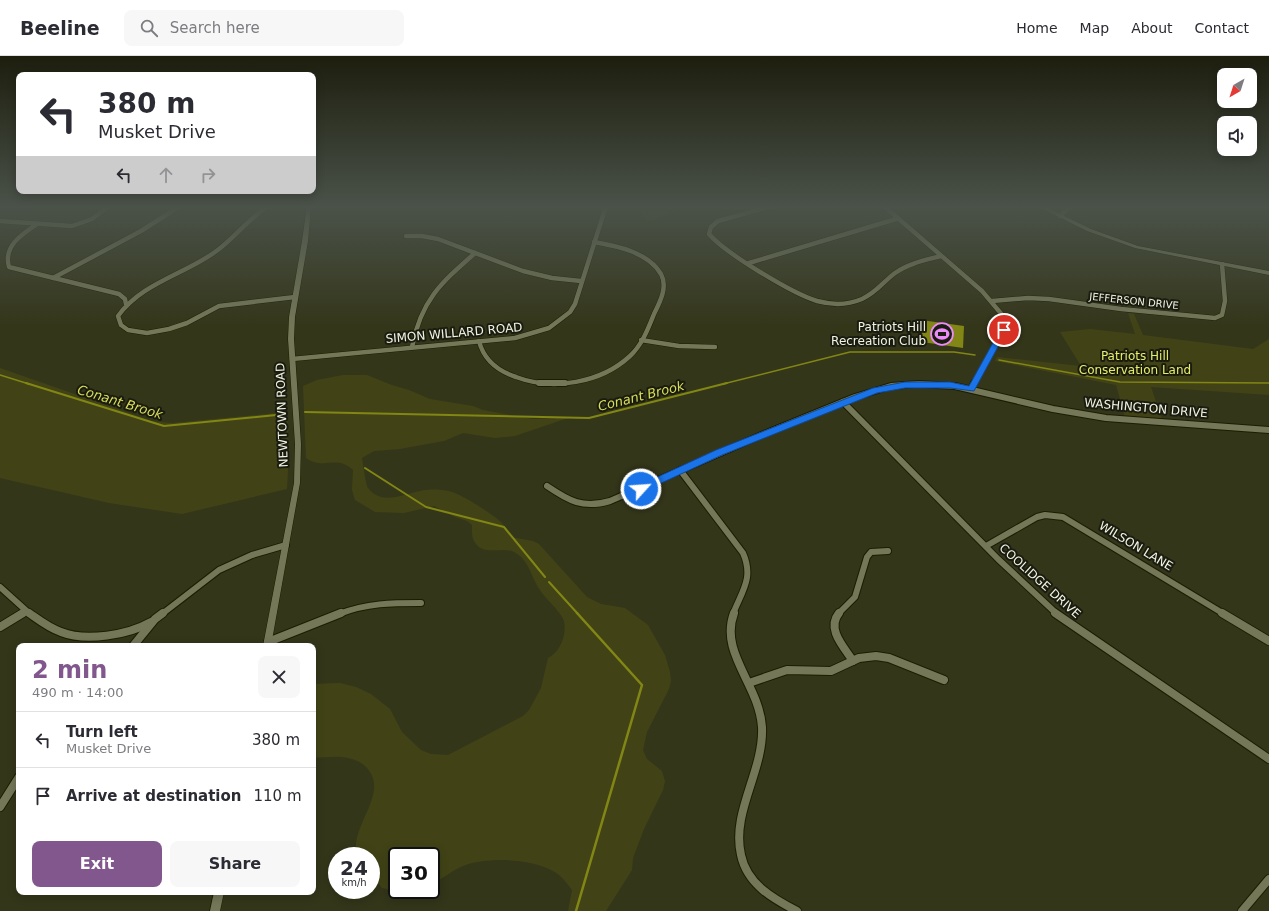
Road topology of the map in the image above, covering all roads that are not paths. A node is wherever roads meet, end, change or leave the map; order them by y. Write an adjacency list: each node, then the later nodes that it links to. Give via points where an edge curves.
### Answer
1 (8, 246): 17 (street, via 3,256 5,262 14,269)
2 (113, 246): 17 (street)
3 (223, 246): 21 (street, via 207,258 142,292)
4 (304, 246): 19 (street, NEWTOWN ROAD)
5 (455, 246): 12 (street)
6 (593, 246): 18 (street, SIMON WILLARD ROAD)
7 (608, 246): 22 (street, via 637,254 652,263 663,280 664,292)
8 (723, 246): 14 (street)
9 (806, 246): 14 (street)
10 (929, 246): 13 (street)
11 (1134, 246): 15 (street)
12 (475, 253): 18 (street, via 543,277); 24 (street, via 443,281 426,302 414,328)
13 (941, 256): 14 (street, via 922,260 900,270 878,290 860,300 844,304 824,303 802,296); 20 (street)
14 (748, 263)
15 (1222, 264): 16 (street); 20 (street, JEFFERSON DRIVE, via 1225,307 1222,315 1215,318 1049,299)
16 (1269, 273)
17 (52, 278): 21 (street, via 119,294 125,299)
18 (581, 281): 23 (street, SIMON WILLARD ROAD, via 575,304 566,318 557,324 532,335)
19 (295, 297): 21 (street, via 219,306 176,327 147,332 134,332 125,329 119,323 118,316); 26 (street, NEWTOWN ROAD, via 292,317)
20 (992, 301): 27 (street, via 1004,317 1004,330)
21 (126, 304)
22 (641, 340): 23 (street, via 631,355 610,370 560,383 528,380 498,369 489,363); 25 (street, via 679,346)
23 (479, 341): 24 (street, SIMON WILLARD ROAD)
24 (412, 347): 26 (street, SIMON WILLARD ROAD)
25 (715, 347)
26 (292, 359): 32 (street, NEWTOWN ROAD, via 298,457 297,482)
27 (971, 389): 28 (street, WASHINGTON DRIVE, via 950,385 898,386 876,390); 29 (street, WASHINGTON DRIVE, via 1054,409 1106,418)
28 (843, 402): 30 (street, WASHINGTON DRIVE); 33 (street, COOLIDGE DRIVE)
29 (1269, 430)
30 (680, 470): 31 (street, WASHINGTON DRIVE, via 641,489 596,505 576,502); 46 (street, via 748,562 748,579 731,619 729,633 732,647)
31 (547, 486)
32 (286, 545): 38 (street, via 227,565); 42 (street, NEWTOWN ROAD)
33 (986, 546): 40 (street, WILSON LANE, via 1037,517 1063,517); 47 (street, COOLIDGE DRIVE, via 1064,619)
34 (888, 551): 44 (street, via 871,552 866,556 854,598 835,617 834,627)
35 (0, 587): 37 (street)
36 (422, 603): 43 (street, via 358,606)
37 (26, 611): 38 (street, via 70,635 108,636 129,633); 39 (street)
38 (156, 619): 41 (street)
39 (0, 627)
40 (1269, 641)
41 (136, 643)
42 (267, 643)
43 (269, 643)
44 (853, 661): 45 (street, via 864,656 883,656); 46 (street, via 831,670 787,670)
45 (944, 680)
46 (749, 682): 53 (street, via 761,720 762,739 758,764 739,828 740,854 747,872 760,888)
47 (1269, 759)
48 (16, 782): 49 (street)
49 (0, 807)
50 (1269, 879): 54 (street)
51 (218, 895): 52 (street)
52 (215, 911)
53 (797, 911)
54 (1242, 911)

